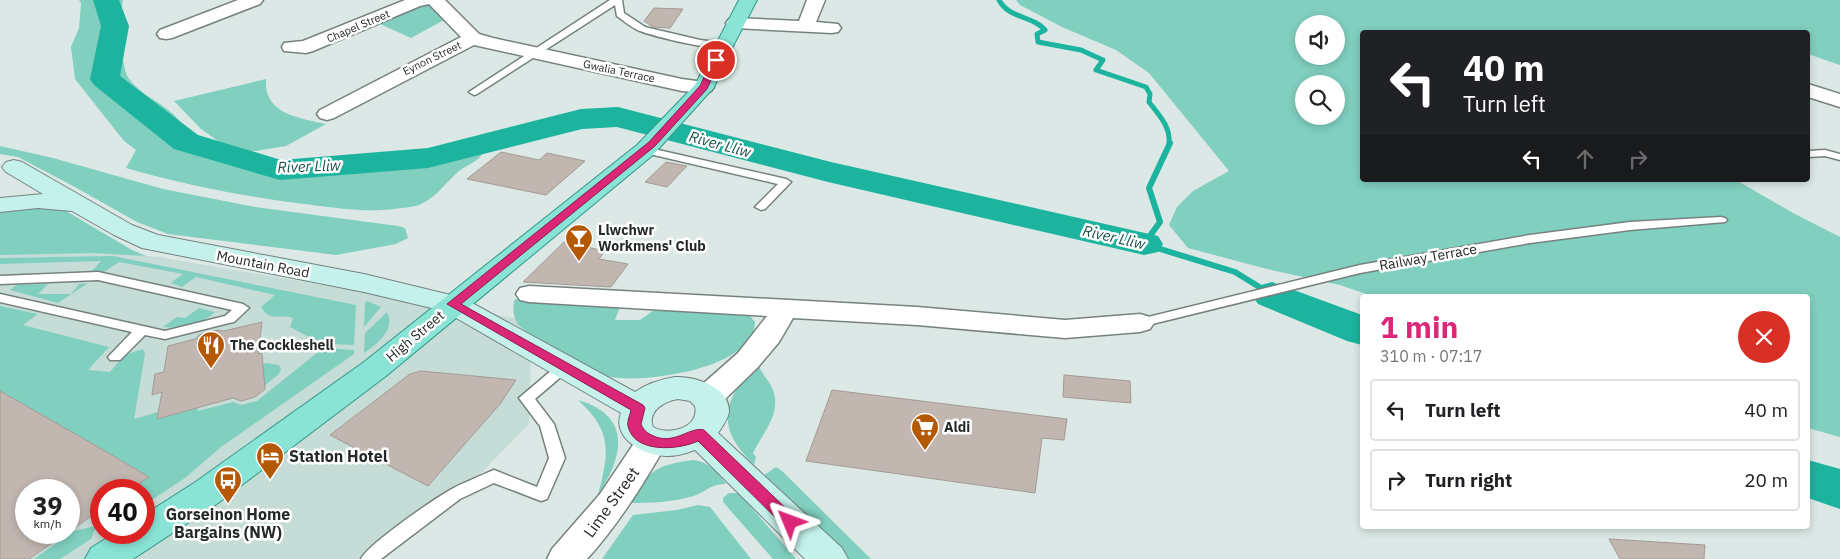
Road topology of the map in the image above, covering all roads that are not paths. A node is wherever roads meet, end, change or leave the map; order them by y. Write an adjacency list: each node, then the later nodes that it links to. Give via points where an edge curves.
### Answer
1 (254, 0): 10 (street)
2 (425, 0): 13 (street, Chapel Street, via 306,47)
3 (435, 0): 11 (street)
4 (617, 0): 12 (lane, via 620,14 642,29); 14 (lane)
5 (748, 0): 7 (main road, High Street)
6 (816, 0): 8 (street)
7 (735, 23): 8 (street); 12 (main road, High Street)
8 (805, 27): 9 (street)
9 (832, 28)
10 (171, 30)
11 (473, 38): 14 (street, Gwalia Terrace); 19 (street, Eynon Street, via 383,76)
12 (723, 46): 15 (main road, High Street)
13 (291, 47)
14 (535, 54): 15 (street, Gwalia Terrace); 17 (lane)
15 (704, 87): 20 (main road, High Street)
16 (1810, 91): 18 (street)
17 (474, 92)
18 (1840, 101)
19 (327, 114)
20 (648, 147): 27 (lane, via 786,182); 32 (main road, High Street)
21 (1810, 154): 22 (lane)
22 (1840, 157)
23 (7, 164): 24 (street, via 17,171 16,180); 26 (street, Mountain Road)
24 (0, 197)
25 (0, 205): 26 (street, Mountain Road, via 38,201)
26 (80, 205): 32 (street, Mountain Road, via 123,230 160,245 364,283)
27 (761, 207)
28 (1721, 220): 34 (lane, Railway Terrace, via 1630,226 1360,270)
29 (0, 280): 35 (lane, via 98,276 243,308 229,319 165,335)
30 (530, 294): 33 (street)
31 (0, 298): 35 (lane)
32 (453, 304): 37 (street); 42 (main road, High Street, via 375,370 206,494)
33 (785, 309): 34 (street, via 1065,329); 38 (street, via 748,360)
34 (1140, 323)
35 (142, 330): 36 (lane)
36 (115, 358)
37 (564, 367): 39 (street); 43 (lane, via 526,398 547,424 557,458 541,495 494,476 454,495)
38 (708, 397): 39 (street, via 700,391 678,388 655,394); 40 (street, via 712,403 712,419)
39 (638, 408): 41 (street, via 634,424 637,431)
40 (699, 434): 41 (street, via 671,444); 45 (street)
41 (652, 441): 44 (street, Lime Street, via 623,490 586,538)
42 (104, 559)
43 (369, 559)
44 (565, 559)
45 (829, 559)

